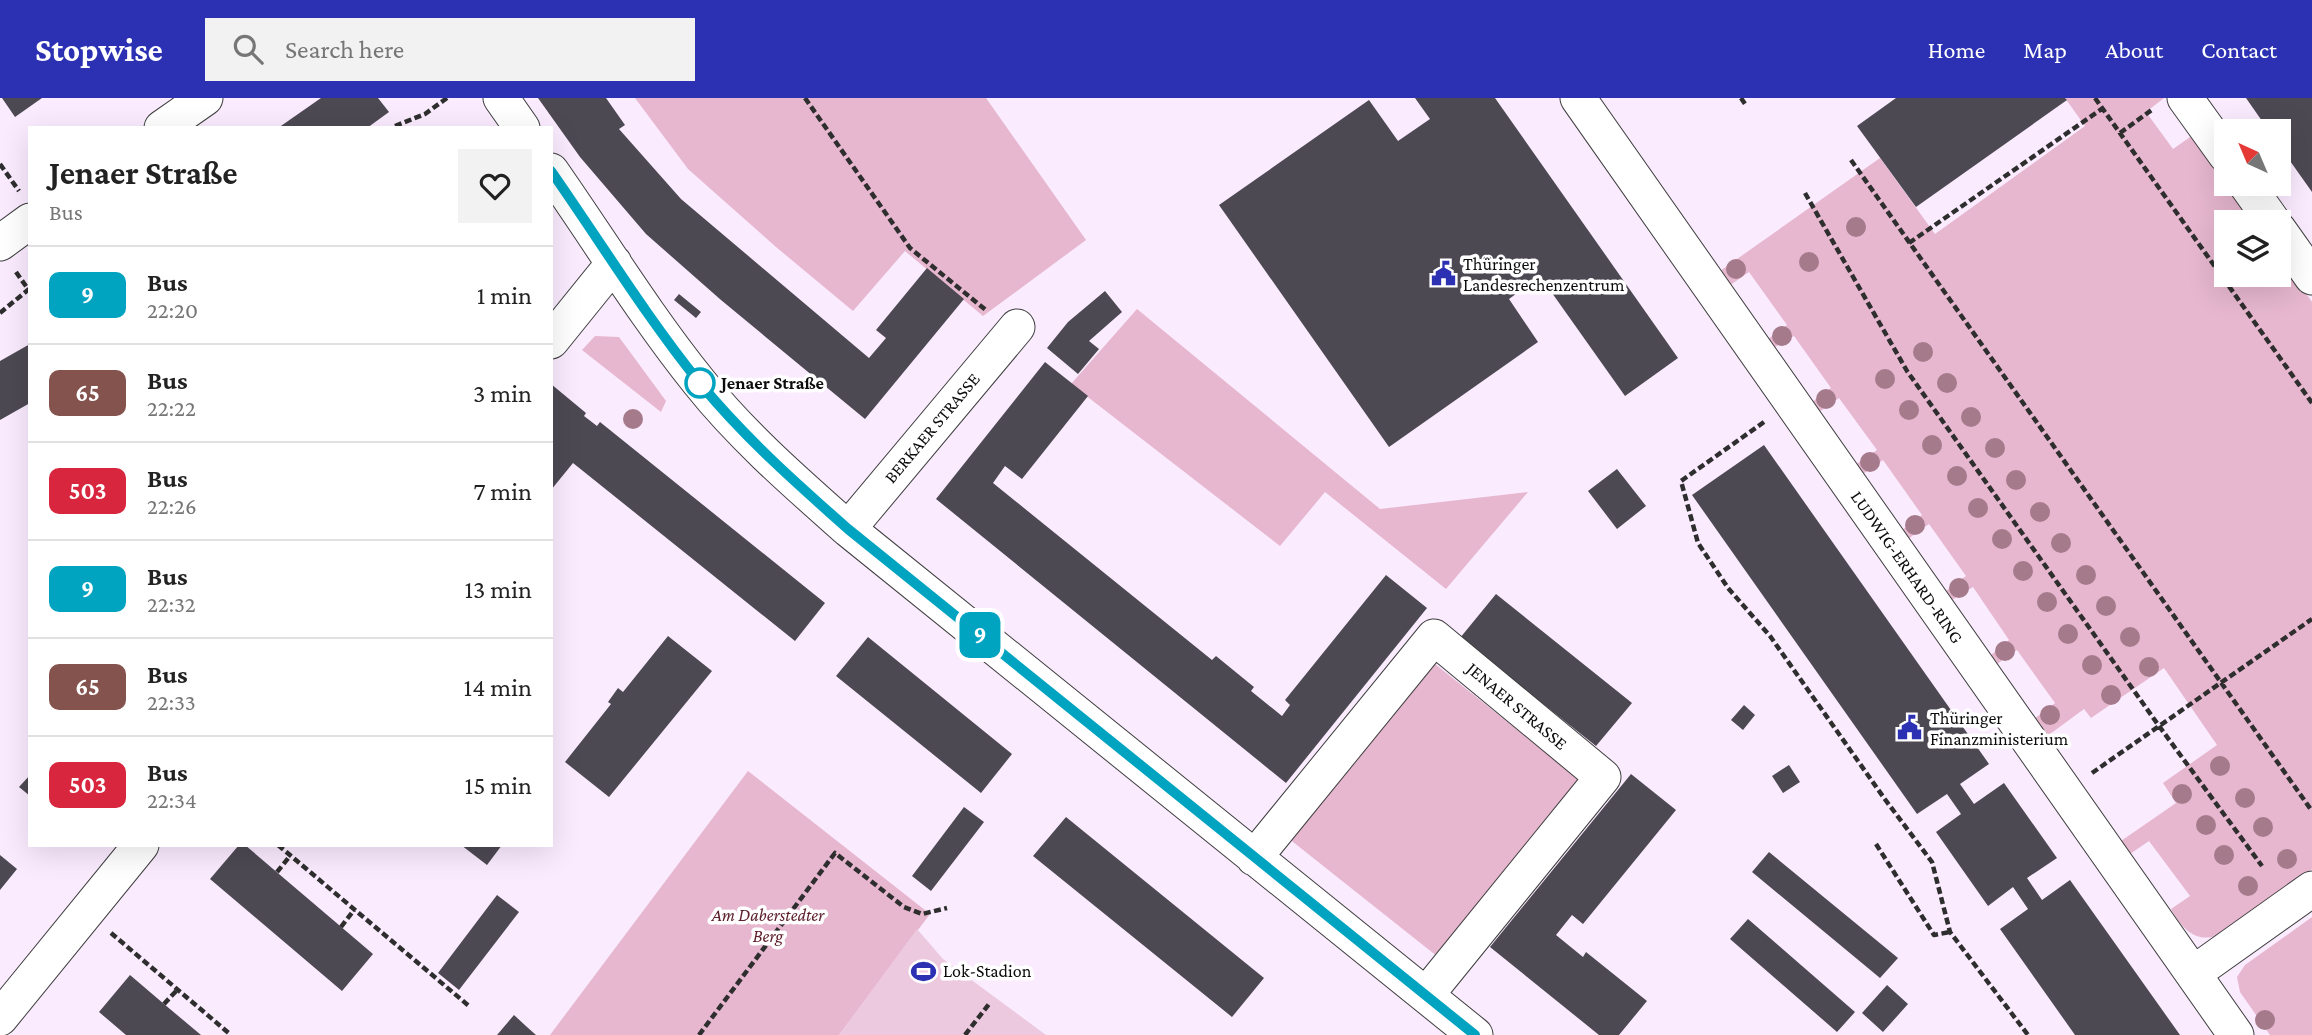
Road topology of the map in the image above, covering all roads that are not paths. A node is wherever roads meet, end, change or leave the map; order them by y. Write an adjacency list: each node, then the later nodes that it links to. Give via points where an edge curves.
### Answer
1 (205, 98): 5 (street)
2 (501, 98): 6 (street)
3 (1578, 98): 20 (street, LUDWIG-ERHARD-RING)
4 (2172, 102): 7 (street)
5 (165, 126)
6 (521, 126)
7 (2214, 143)
8 (553, 173): 12 (street)
9 (26, 208): 10 (street)
10 (0, 243)
11 (2291, 247): 13 (street)
12 (614, 263): 15 (street); 16 (street, via 723,410)
13 (2312, 276)
14 (1015, 330): 16 (street, BERKAER STRASSE)
15 (553, 339)
16 (848, 529): 18 (street)
17 (139, 847): 22 (street)
18 (1254, 858): 21 (street); 21 (street, JENAER STRASSE, via 1434,637 1603,777)
19 (2312, 890): 20 (street)
20 (2194, 973): 24 (street, LUDWIG-ERHARD-RING)
21 (1426, 995): 23 (street)
22 (0, 1018)
23 (1475, 1035)
24 (2236, 1035)

